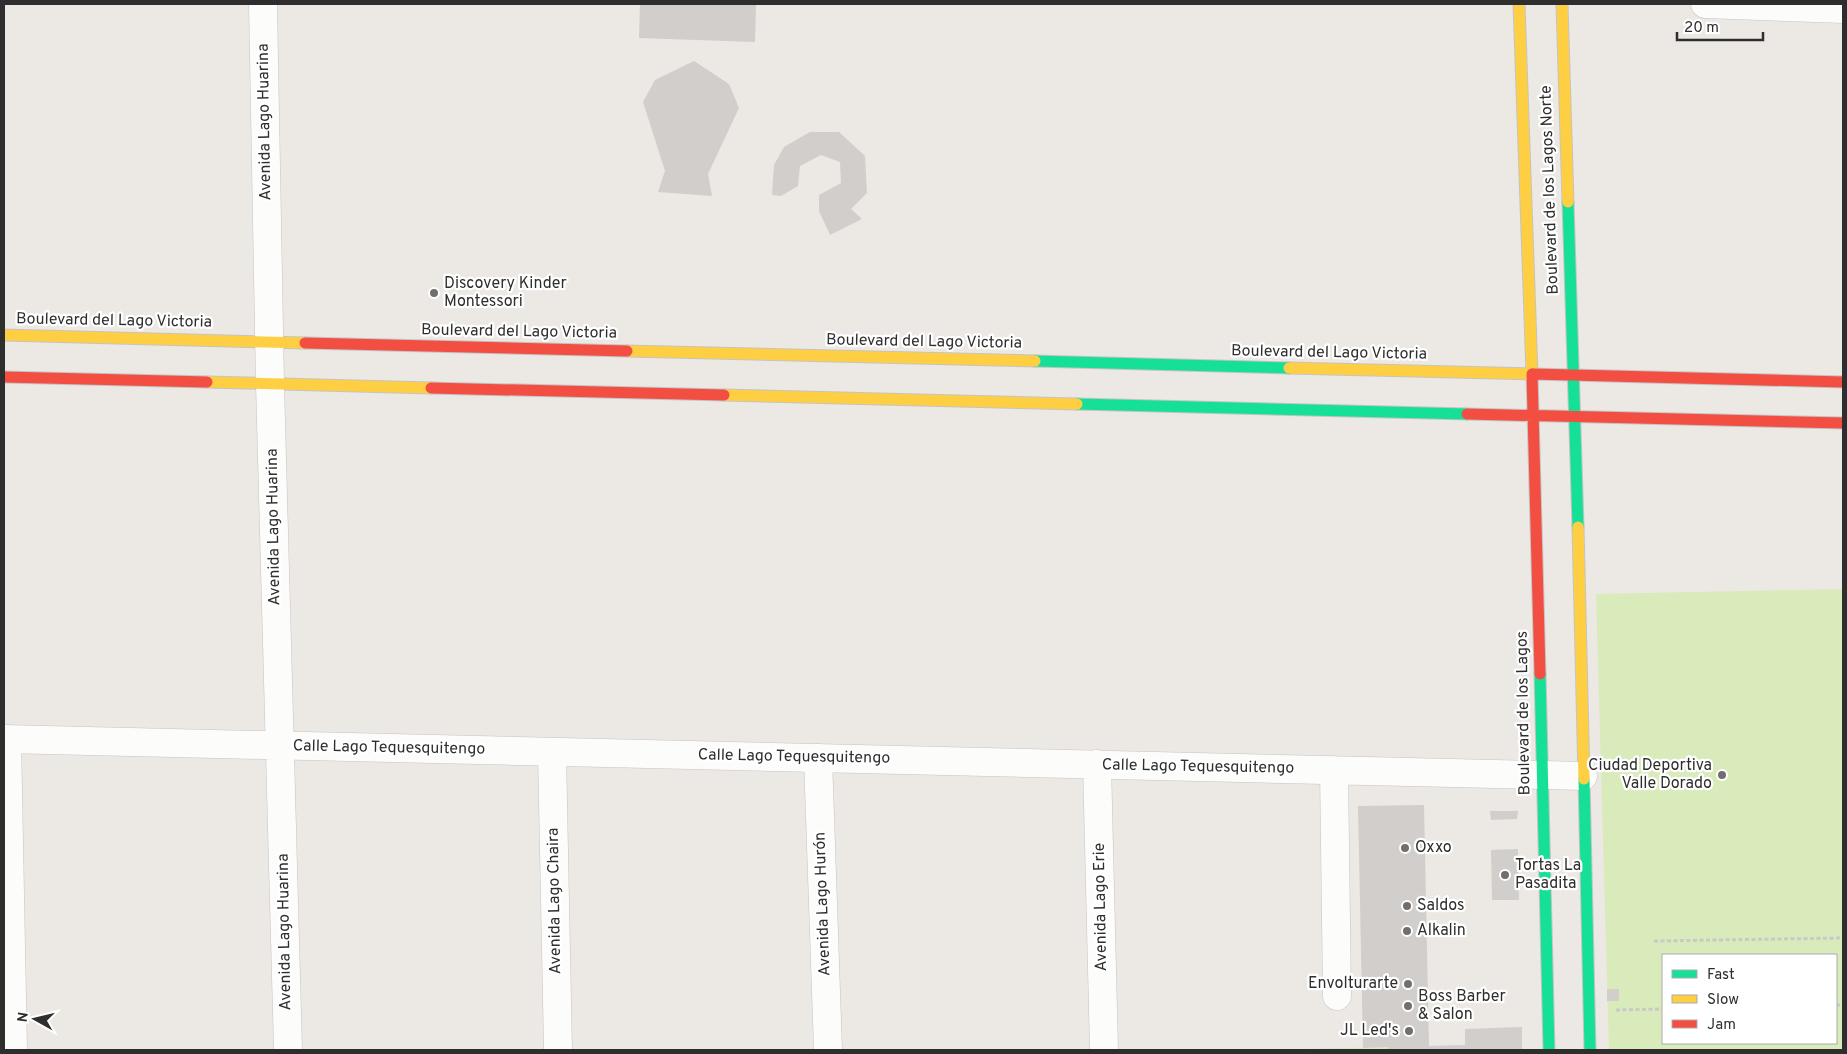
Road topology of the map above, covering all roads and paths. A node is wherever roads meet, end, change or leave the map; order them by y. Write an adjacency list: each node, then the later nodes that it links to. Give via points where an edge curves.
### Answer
1 (263, 4): 7 (street, Avenida Lago Huarina)
2 (1519, 4): 8 (main road, Boulevard de los Lagos Norte)
3 (1562, 4): 9 (main road, Boulevard de los Lagos Norte)
4 (1705, 4): 5 (street)
5 (1835, 7)
6 (4, 335): 7 (main road, Boulevard del Lago Victoria)
7 (270, 342): 8 (main road, Boulevard del Lago Victoria); 12 (street, Avenida Lago Huarina)
8 (1532, 374): 9 (main road, Boulevard del Lago Victoria); 13 (main road, Boulevard de los Lagos)
9 (1574, 374): 11 (main road, Boulevard del Lago Victoria); 14 (main road)
10 (4, 377): 12 (main road)
11 (1843, 382)
12 (270, 384): 13 (main road); 17 (street, Avenida Lago Huarina)
13 (1534, 414): 14 (main road); 22 (main road, Boulevard de los Lagos)
14 (1574, 417): 15 (main road); 23 (main road)
15 (1843, 423)
16 (5, 739): 17 (street, Calle Lago Tequesquitengo); 29 (street)
17 (280, 745): 18 (street, Calle Lago Tequesquitengo); 30 (street, Avenida Lago Huarina)
18 (552, 752): 19 (street, Calle Lago Tequesquitengo); 31 (street, Avenida Lago Chaira)
19 (818, 758): 20 (street, Calle Lago Tequesquitengo); 32 (street, Avenida Lago Hurón)
20 (1097, 764): 21 (street, Calle Lago Tequesquitengo); 33 (street, Avenida Lago Erie)
21 (1334, 770): 22 (street, Calle Lago Tequesquitengo); 26 (street)
22 (1542, 775): 23 (street, Calle Lago Tequesquitengo); 34 (main road, Boulevard de los Lagos)
23 (1583, 776): 35 (main road)
24 (1843, 938): 25 (path)
25 (1654, 941)
26 (1337, 996)
27 (1662, 1009): 28 (path)
28 (1608, 1010)
29 (13, 1050)
30 (288, 1050)
31 (558, 1050)
32 (828, 1050)
33 (1104, 1050)
34 (1549, 1050)
35 (1590, 1050)

